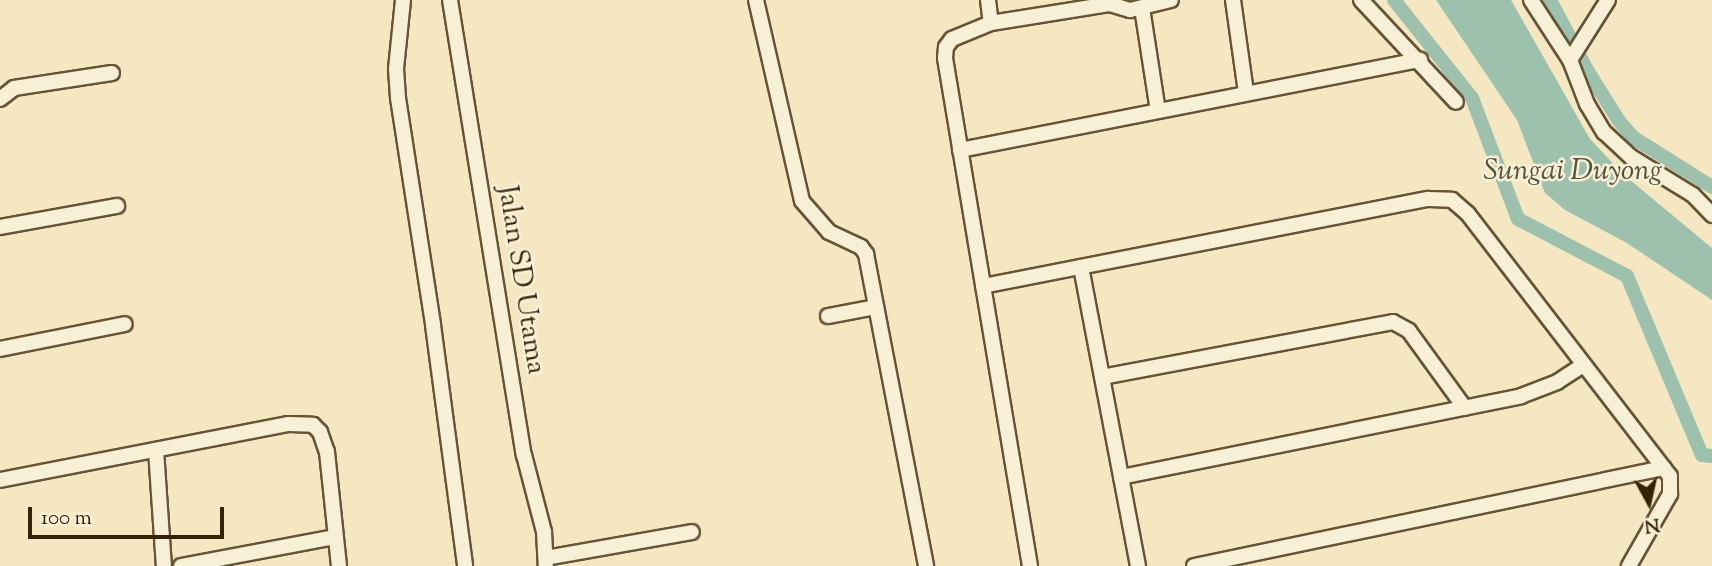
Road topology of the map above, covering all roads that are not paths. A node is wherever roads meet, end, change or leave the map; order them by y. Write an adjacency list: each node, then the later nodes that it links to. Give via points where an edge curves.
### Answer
1 (403, 0): 43 (street, via 398,98)
2 (450, 0): 39 (street, Jalan SD Utama, via 524,455 540,510)
3 (756, 0): 26 (street, via 802,201 829,232 866,254)
4 (988, 0): 12 (street)
5 (1171, 0): 11 (street)
6 (1233, 0): 16 (street)
7 (1361, 0): 14 (street)
8 (1531, 0): 13 (street)
9 (1608, 0): 13 (street)
10 (1110, 2): 11 (street, via 1118,9); 12 (street)
11 (1142, 8): 19 (street)
12 (991, 23): 20 (street, via 952,39 946,47)
13 (1572, 56): 22 (street, via 1587,104 1604,132 1631,157 1693,195)
14 (1420, 60): 16 (street); 18 (street)
15 (112, 73): 17 (street, via 14,88)
16 (1246, 93): 19 (street)
17 (0, 99)
18 (1456, 102)
19 (1158, 111): 20 (street)
20 (961, 150): 25 (street)
21 (117, 206): 23 (street)
22 (1712, 215)
23 (0, 227)
24 (1081, 267): 25 (street); 30 (street, via 1428,199 1452,200 1468,214); 31 (street)
25 (983, 286): 45 (street)
26 (876, 307): 27 (street); 44 (street)
27 (828, 316)
28 (125, 324): 29 (street)
29 (0, 349)
30 (1583, 365): 32 (street, via 1540,390); 34 (street)
31 (1102, 377): 32 (street, via 1393,322 1409,331); 35 (street)
32 (1465, 408): 35 (street)
33 (156, 450): 36 (street); 38 (street, via 289,424 313,425 327,452); 40 (street)
34 (1664, 468): 47 (street); 48 (street, via 1670,476 1670,494)
35 (1121, 477): 46 (street)
36 (0, 480)
37 (692, 532): 39 (street)
38 (335, 537): 41 (street); 42 (street)
39 (546, 562)
40 (164, 566)
41 (181, 566)
42 (339, 566)
43 (465, 566)
44 (926, 566)
45 (1030, 566)
46 (1138, 566)
47 (1194, 566)
48 (1629, 566)

